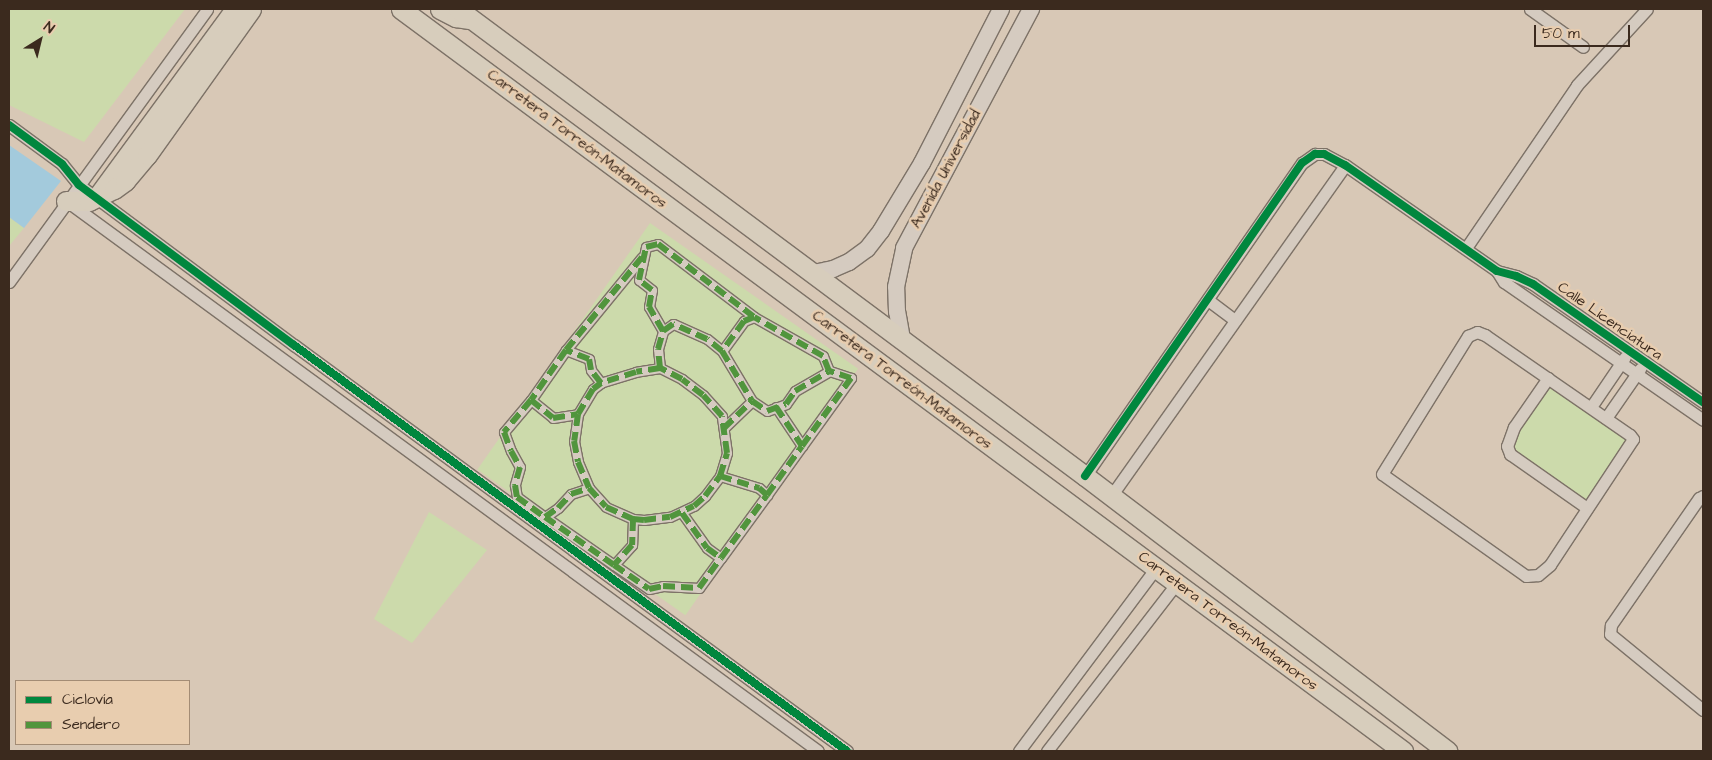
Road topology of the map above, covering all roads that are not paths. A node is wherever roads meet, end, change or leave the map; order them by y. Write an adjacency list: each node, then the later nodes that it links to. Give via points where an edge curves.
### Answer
1 (207, 9): 17 (street)
2 (235, 9): 18 (highway)
3 (251, 9): 18 (highway, via 147,155 124,181)
4 (401, 9): 64 (highway, Carretera Torreón-Matamoros)
5 (440, 9): 11 (highway, via 456,17)
6 (458, 9): 11 (highway)
7 (1001, 9): 14 (main road, Avenida Universidad)
8 (1031, 9): 15 (main road, Avenida Universidad)
9 (1530, 9): 12 (street)
10 (1647, 9): 20 (street, via 1577,85)
11 (474, 20): 23 (highway)
12 (1583, 47)
13 (9, 125): 17 (street, via 62,164)
14 (936, 134): 15 (main road); 23 (main road, Avenida Universidad, via 895,210 867,249 833,269)
15 (959, 146): 29 (main road, Avenida Universidad, via 910,236 898,268 896,312)
16 (1345, 165): 20 (street); 25 (street, via 1324,154 1309,157 1302,163); 27 (street)
17 (79, 184): 18 (street); 19 (street)
18 (96, 198): 19 (highway, via 82,202); 30 (street)
19 (66, 201): 24 (street); 34 (street)
20 (1466, 248): 22 (street)
21 (642, 257): 26 (street, via 646,247 658,244); 28 (street, via 639,280 652,290 649,307); 31 (street)
22 (1497, 271): 32 (street, Calle Licenciatura, via 1533,284); 36 (street, Calle Licenciatura, via 1504,282)
23 (813, 272): 29 (highway)
24 (9, 282)
25 (1208, 300): 27 (street); 53 (street)
26 (754, 317): 33 (street, via 744,321); 38 (street, via 822,356)
27 (1235, 320): 56 (street)
28 (663, 331): 33 (street, via 673,324 707,339); 37 (street, via 658,349)
29 (902, 339): 53 (highway)
30 (294, 345): 34 (street); 66 (street)
31 (566, 350): 41 (street, via 588,359); 42 (street)
32 (1630, 350): 35 (street, Calle Licenciatura); 36 (street)
33 (722, 351): 43 (street)
34 (284, 361): 67 (street)
35 (1646, 362): 39 (street); 44 (street, Calle Licenciatura)
36 (1621, 363): 39 (street, Calle Licenciatura); 45 (street)
37 (660, 368): 41 (street); 50 (street, via 703,395 722,416)
38 (829, 371): 46 (street, via 795,391 786,404); 51 (street, via 851,378)
39 (1637, 374): 48 (street); 49 (street, Calle Licenciatura)
40 (1548, 378): 45 (street); 58 (street, via 1514,427 1507,446 1510,454); 58 (street, via 1486,334 1473,333 1468,336 1382,474 1526,576 1538,575 1550,565)
41 (600, 383): 47 (street)
42 (531, 400): 47 (street, via 553,418); 60 (street, via 504,432 520,467 515,485 517,497)
43 (752, 401): 46 (street, via 767,410); 50 (street)
44 (1703, 402)
45 (1591, 407): 48 (street)
46 (776, 408): 51 (street)
47 (578, 414): 54 (street, via 574,441 578,462)
48 (1606, 418): 58 (street, via 1630,435 1633,442)
49 (1703, 420)
50 (724, 428): 52 (street, via 727,453)
51 (802, 446): 55 (street)
52 (720, 476): 55 (street, via 759,488); 59 (street, via 705,496)
53 (1085, 476): 56 (highway)
54 (589, 488): 60 (street, via 571,494); 61 (street, via 606,507)
55 (767, 495): 62 (street)
56 (1112, 496): 74 (highway)
57 (1703, 496): 68 (street, via 1611,625 1610,634)
58 (1587, 508)
59 (682, 513): 61 (street, via 670,517); 62 (street, via 707,548)
60 (545, 516): 63 (street)
61 (633, 519): 63 (street, via 632,545)
62 (721, 558): 63 (street, via 699,588 663,586 649,589)
63 (614, 565)
64 (1156, 568): 65 (highway, Carretera Torreón-Matamoros); 71 (street)
65 (1177, 583): 72 (street); 73 (highway, Carretera Torreón-Matamoros)
66 (620, 584): 67 (street); 70 (street)
67 (610, 598): 69 (street)
68 (1703, 710)
69 (818, 751)
70 (847, 751)
71 (1019, 751)
72 (1047, 751)
73 (1403, 751)
74 (1447, 751)

